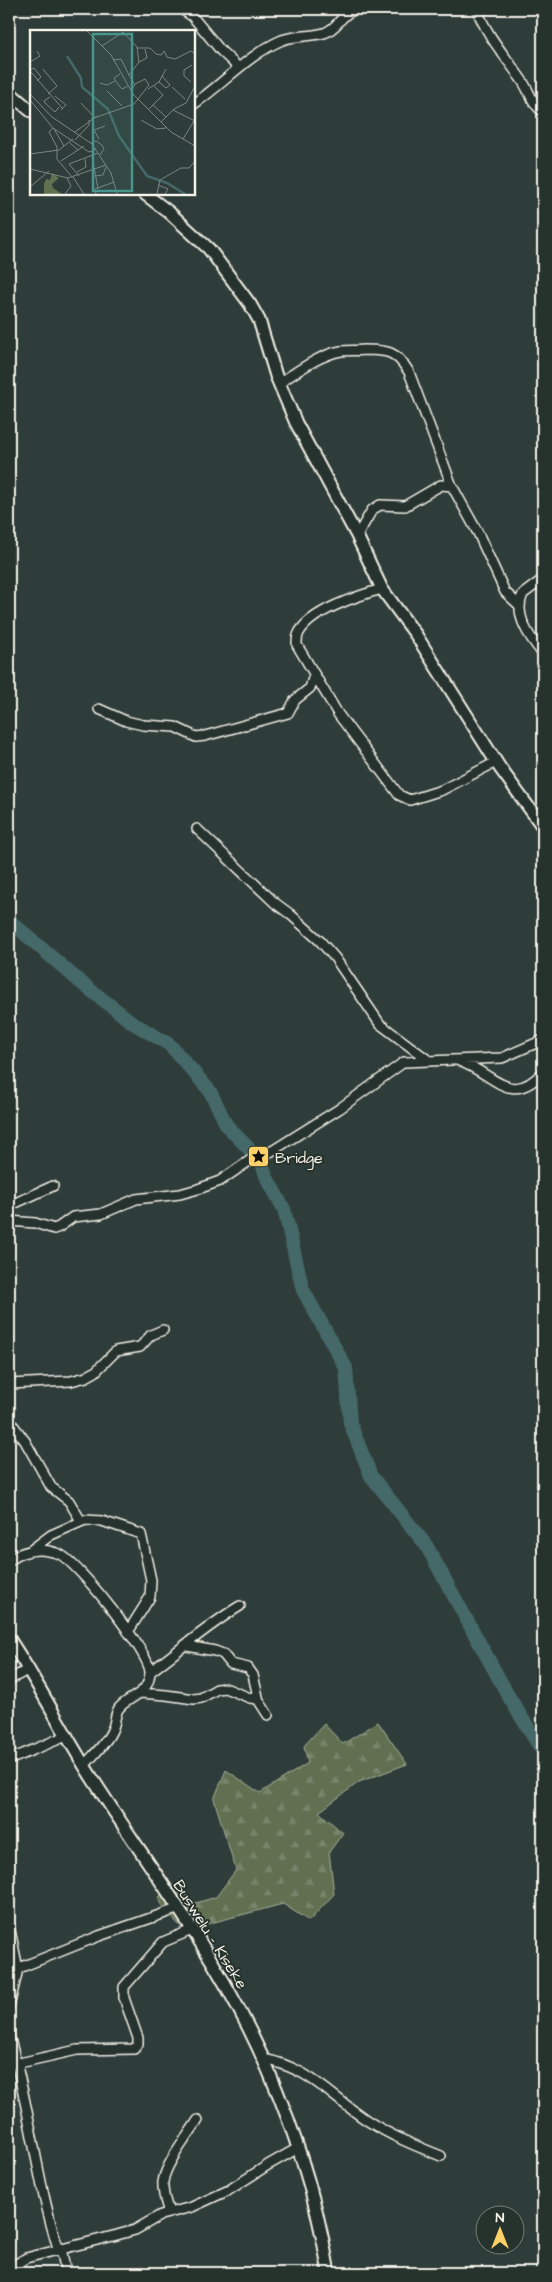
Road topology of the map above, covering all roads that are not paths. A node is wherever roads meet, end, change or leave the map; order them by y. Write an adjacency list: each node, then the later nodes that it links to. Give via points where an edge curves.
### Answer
1 (181, 9): 4 (street, via 192,16)
2 (358, 9): 4 (street, via 343,15 325,32 273,44)
3 (477, 9): 8 (street, via 523,81 532,101)
4 (239, 68): 6 (street)
5 (9, 92): 7 (street)
6 (195, 103)
7 (30, 110)
8 (543, 112)
9 (146, 195): 10 (street, via 209,249 250,304)
10 (279, 383): 11 (street, via 321,357 341,351 382,350 391,353 409,372); 12 (street, via 296,423)
11 (452, 486): 12 (street, via 441,486 401,507 380,506 372,510); 15 (street, via 505,592)
12 (357, 536): 14 (street)
13 (543, 579): 15 (street, via 523,594)
14 (382, 589): 17 (street, via 334,605 298,633 297,645); 19 (street, via 416,635)
15 (520, 606): 16 (street, via 526,631)
16 (543, 654)
17 (314, 675): 18 (street, via 310,688 295,700 288,713 205,736 196,737 175,727 126,721); 19 (street, via 338,714 404,798 414,800 442,790)
18 (98, 708)
19 (496, 762): 20 (street)
20 (543, 826)
21 (197, 829): 24 (street, via 274,903 320,941 380,1024)
22 (543, 1040): 23 (street, via 502,1058)
23 (452, 1059): 24 (street); 25 (street, via 512,1088 528,1086)
24 (428, 1060): 28 (street, via 404,1062 339,1109 248,1161 220,1181 180,1194 136,1199 101,1214 73,1217 59,1228)
25 (543, 1072)
26 (52, 1186): 27 (street)
27 (9, 1205)
28 (9, 1221)
29 (163, 1330): 30 (street, via 151,1335 140,1347 116,1351 96,1372 86,1377 72,1381)
30 (9, 1384)
31 (9, 1420): 32 (street, via 51,1487 69,1501)
32 (82, 1521): 33 (street, via 51,1535); 36 (street, via 102,1521 138,1532 144,1539 151,1580 150,1597)
33 (30, 1550): 34 (street); 36 (street, via 43,1549 60,1554 72,1563)
34 (9, 1561)
35 (240, 1606): 38 (street, via 218,1619)
36 (128, 1632): 40 (street, via 148,1662)
37 (9, 1639): 39 (street, Buswelu - Kiseke)
38 (187, 1646): 40 (street); 43 (street, via 215,1651 230,1664 248,1668)
39 (29, 1669): 41 (street); 45 (street, Buswelu - Kiseke)
40 (150, 1672): 42 (street)
41 (9, 1680)
42 (140, 1693): 43 (street, via 194,1699 225,1688); 47 (street, via 120,1707 110,1735)
43 (258, 1699): 44 (street)
44 (268, 1715)
45 (66, 1736): 46 (street); 47 (street, Buswelu - Kiseke)
46 (9, 1760)
47 (84, 1766): 48 (street, Buswelu - Kiseke)
48 (177, 1909): 50 (street, Buswelu - Kiseke); 51 (street)
49 (9, 1924): 51 (street)
50 (192, 1930): 55 (street, Buswelu - Kiseke, via 231,1994); 56 (street, via 163,1942 124,1987 124,1998 138,2038 134,2049 77,2050)
51 (18, 1969): 52 (street); 53 (street)
52 (9, 1972)
53 (9, 2007)
54 (9, 2036): 56 (street)
55 (263, 2059): 58 (street, Buswelu - Kiseke); 59 (street, via 306,2073 346,2106 385,2132)
56 (15, 2064): 61 (street, via 51,2228)
57 (198, 2120): 60 (street, via 166,2170 163,2181)
58 (298, 2148): 60 (street, via 229,2190 192,2207); 64 (street, Buswelu - Kiseke)
59 (441, 2156)
60 (169, 2213): 61 (street, via 161,2214 135,2230)
61 (60, 2248): 62 (street, via 26,2258 18,2263); 63 (street)
62 (14, 2273)
63 (66, 2273)
64 (329, 2273)

